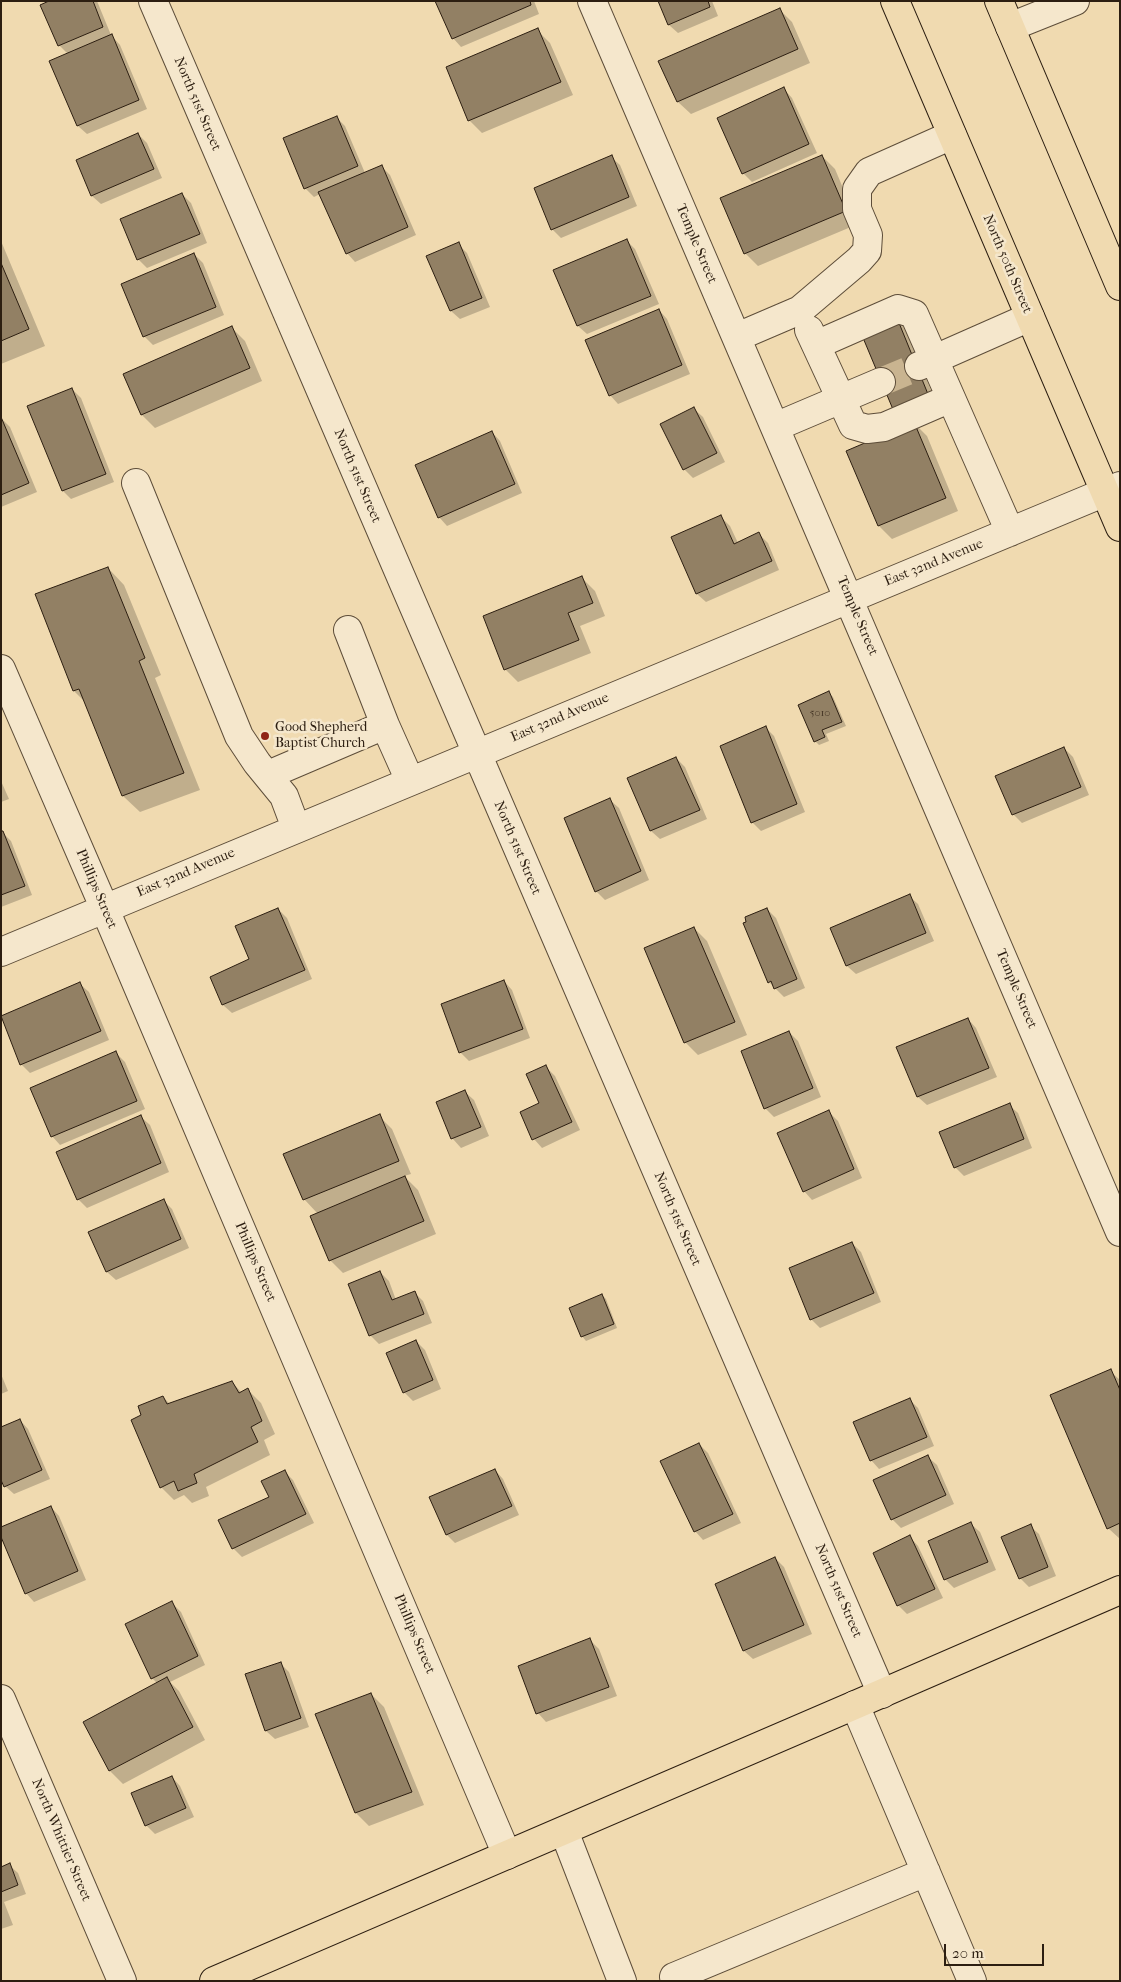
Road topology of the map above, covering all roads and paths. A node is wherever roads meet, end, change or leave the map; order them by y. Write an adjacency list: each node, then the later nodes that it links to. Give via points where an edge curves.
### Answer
1 (153, 1): 26 (street, North 51st Street)
2 (592, 1): 11 (street, Temple Street)
3 (895, 1): 7 (main road, North 50th Street)
4 (999, 1): 6 (main road)
5 (1075, 1): 6 (street)
6 (1010, 27): 8 (main road)
7 (952, 135): 9 (street, via 869,172 857,189 857,209 868,235 867,251); 10 (main road, North 50th Street)
8 (1120, 286)
9 (800, 310): 11 (street); 12 (street)
10 (1030, 317): 13 (street); 19 (main road, North 50th Street)
11 (737, 337): 17 (street, Temple Street)
12 (816, 345): 13 (street, via 898,309 914,314); 16 (street)
13 (926, 363): 15 (street)
14 (882, 382): 16 (street)
15 (951, 398): 16 (street, via 884,427 867,429 853,425); 21 (street)
16 (841, 399): 17 (street)
17 (775, 427): 22 (street, Temple Street)
18 (136, 483): 27 (street, via 240,736)
19 (1113, 490): 20 (main road, North 50th Street); 21 (street, East 32nd Avenue)
20 (1120, 527)
21 (1010, 532): 22 (street, East 32nd Avenue)
22 (849, 598): 26 (street, East 32nd Avenue); 32 (street, Temple Street)
23 (348, 630): 25 (street)
24 (1, 669): 30 (street, Phillips Street)
25 (385, 725): 27 (street); 28 (street)
26 (476, 753): 28 (street, East 32nd Avenue); 34 (street, North 51st Street)
27 (268, 775): 29 (street, via 284,796)
28 (410, 781): 29 (street, East 32nd Avenue)
29 (296, 828): 30 (street, East 32nd Avenue)
30 (104, 907): 31 (street, East 32nd Avenue); 38 (street, Phillips Street)
31 (1, 952)
32 (1120, 1232)
33 (1120, 1590): 34 (main road)
34 (882, 1694): 36 (main road)
35 (1, 1699): 40 (street, North Whittier Street)
36 (855, 1706): 37 (main road); 39 (street)
37 (564, 1831): 38 (main road); 42 (street)
38 (507, 1855): 41 (main road)
39 (926, 1872): 43 (street, via 674,1977); 44 (street)
40 (122, 1981)
41 (214, 1981)
42 (622, 1981)
43 (676, 1981)
44 (972, 1981)

